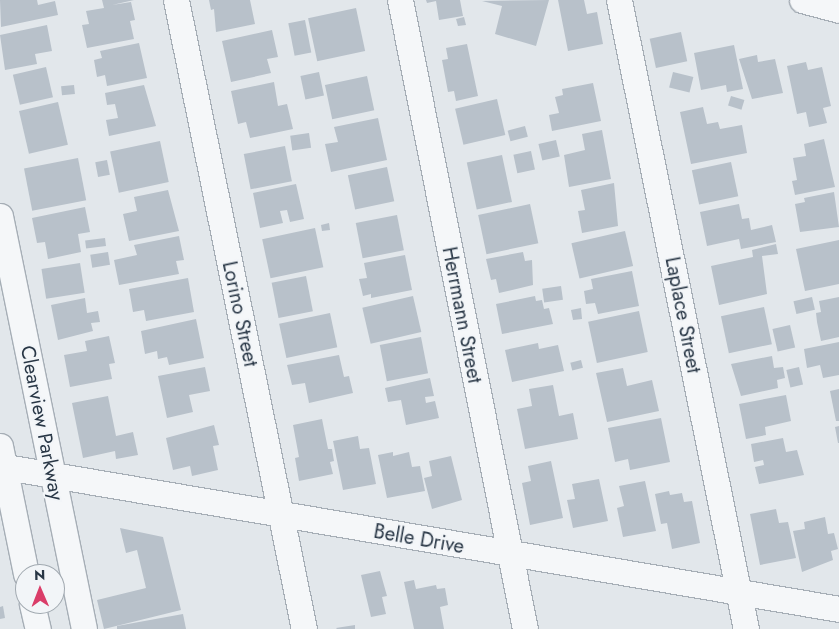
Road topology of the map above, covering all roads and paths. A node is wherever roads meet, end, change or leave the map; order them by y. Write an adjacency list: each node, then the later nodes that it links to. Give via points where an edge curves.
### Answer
1 (176, 0): 9 (street, Lorino Street)
2 (400, 0): 10 (street, Herrmann Street)
3 (619, 0): 12 (street, Laplace Street)
4 (802, 0): 5 (street)
5 (839, 10)
6 (0, 216): 8 (street, Clearview Parkway)
7 (1, 460): 8 (street, Belle Drive); 11 (street)
8 (52, 476): 9 (street, Belle Drive); 16 (street, Clearview Parkway)
9 (283, 515): 10 (street, Belle Drive); 17 (street, Lorino Street)
10 (510, 554): 12 (street, Belle Drive); 18 (street, Herrmann Street)
11 (24, 564)
12 (739, 592): 13 (street, Belle Drive); 19 (street, Laplace Street)
13 (839, 609)
14 (34, 614): 15 (street)
15 (38, 629)
16 (84, 629)
17 (304, 629)
18 (525, 629)
19 (746, 629)

